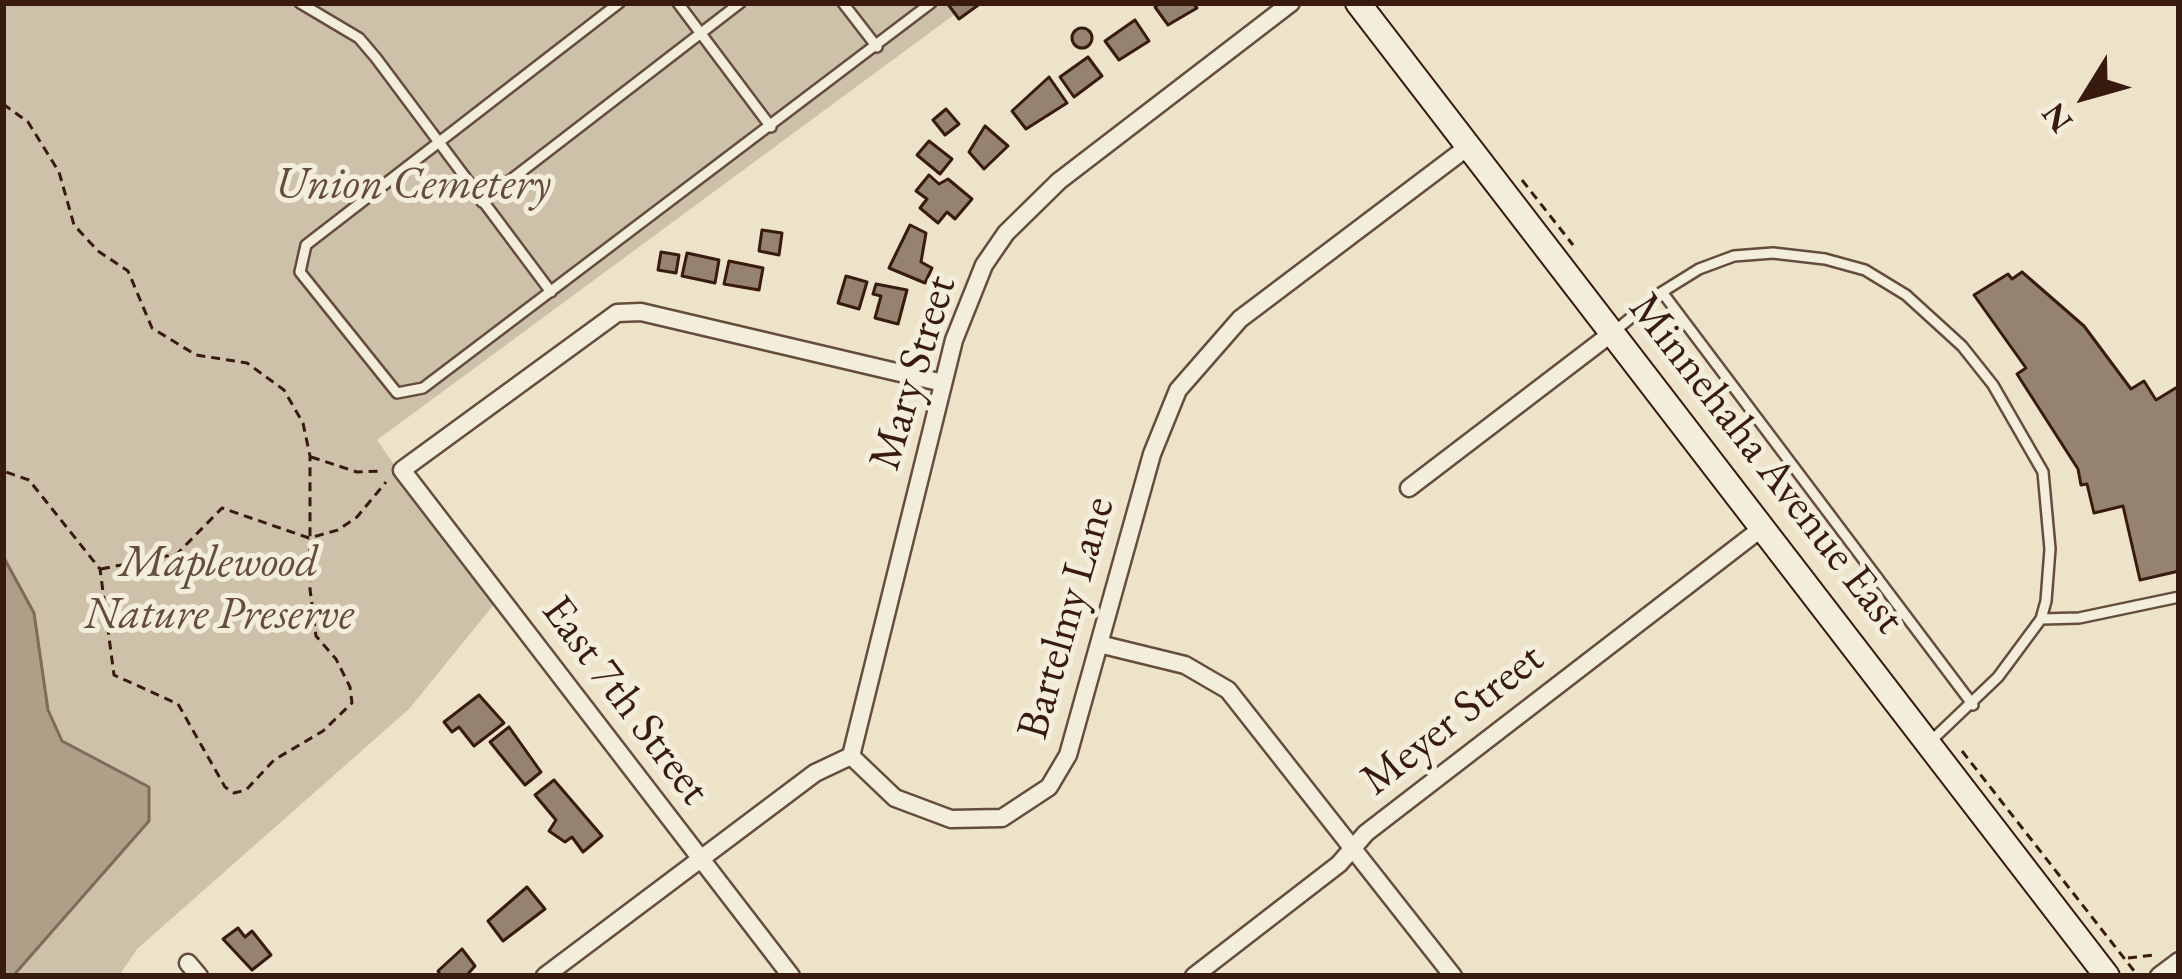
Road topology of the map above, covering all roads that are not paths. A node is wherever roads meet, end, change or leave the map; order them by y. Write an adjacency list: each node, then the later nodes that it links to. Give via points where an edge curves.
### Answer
1 (300, 3): 12 (lane, via 359,38)
2 (619, 3): 12 (lane)
3 (678, 3): 9 (lane)
4 (740, 3): 9 (lane)
5 (843, 3): 10 (lane)
6 (931, 3): 10 (lane)
7 (1291, 3): 18 (street, Mary Street, via 1031,205 976,282)
8 (1358, 3): 13 (main road, Minnehaha Avenue East)
9 (701, 33): 11 (lane); 14 (lane)
10 (877, 47): 11 (lane)
11 (771, 127): 15 (lane)
12 (438, 143): 14 (lane); 15 (lane, via 315,235 300,272 397,393 410,394)
13 (1468, 146): 17 (main road, Minnehaha Avenue East); 23 (street, Bartelmy Lane, via 1240,319 1196,363 1164,418)
14 (482, 202): 15 (lane)
15 (550, 292)
16 (1662, 292): 17 (lane); 22 (lane, via 1734,256 1773,253 1856,267 1906,295 1993,385 2043,472 2050,549); 24 (lane)
17 (1612, 333): 19 (street); 20 (main road, Minnehaha Avenue East)
18 (943, 383): 26 (street, Mary Street); 28 (street, East 7th Street, via 641,312 617,313 402,470)
19 (1409, 488)
20 (1762, 528): 25 (main road, Minnehaha Avenue East); 27 (street, Meyer Street)
21 (2179, 597): 22 (lane)
22 (2041, 619): 24 (lane)
23 (1099, 644): 26 (street, Bartelmy Lane, via 1060,772 1020,811 983,822 926,813 895,798); 27 (street, via 1185,665 1228,690)
24 (1973, 705): 25 (lane)
25 (1935, 737): 30 (main road, Minnehaha Avenue East)
26 (851, 756): 28 (street, via 815,773)
27 (1354, 848): 33 (street, Meyer Street); 34 (street)
28 (701, 860): 31 (street); 32 (street, East 7th Street)
29 (2172, 957): 35 (street)
30 (2109, 975)
31 (545, 976)
32 (791, 976)
33 (1194, 976)
34 (1453, 976)
35 (2158, 976)

